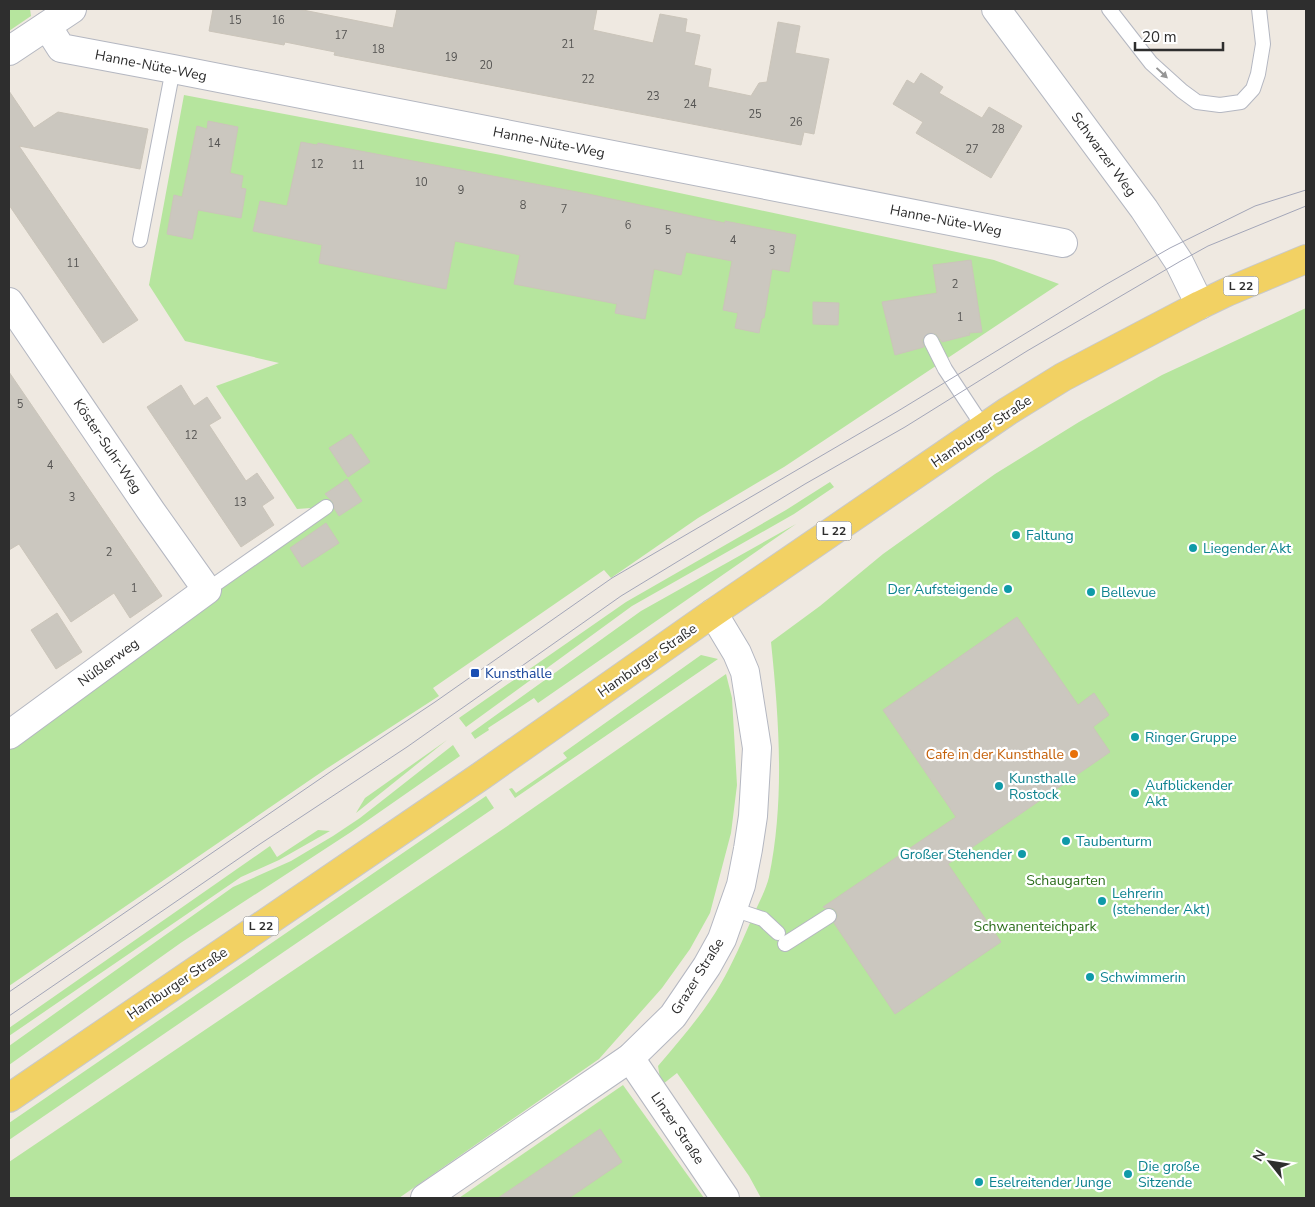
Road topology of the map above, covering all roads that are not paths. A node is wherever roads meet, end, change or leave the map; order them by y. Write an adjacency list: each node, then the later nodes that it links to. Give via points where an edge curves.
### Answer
1 (996, 9): 11 (street, Schwarzer Weg, via 1144,209 1179,262)
2 (1109, 9): 3 (lane, one-way to 3, via 1151,63 1182,91 1197,102 1220,105 1241,102 1253,89 1263,44)
3 (1259, 9)
4 (56, 15): 5 (street); 6 (street, Hanne-Nüte-Weg, via 61,48)
5 (9, 51)
6 (173, 69): 7 (lane); 8 (street, Hanne-Nüte-Weg)
7 (140, 240)
8 (1063, 243)
9 (1306, 260): 11 (main road, Hamburger Straße / L 22)
10 (9, 302): 15 (street, Köster-Suhr-Weg)
11 (1200, 305): 13 (main road, Hamburger Straße / L 22, via 1063,377)
12 (931, 341): 13 (lane)
13 (984, 428): 16 (main road, Hamburger Straße / L 22)
14 (326, 507): 15 (lane)
15 (208, 590): 17 (street, Nüßlerweg)
16 (713, 613): 18 (street, Grazer Straße, via 745,672 756,748 753,816 741,885); 21 (main road, Hamburger Straße / L 22, via 481,776)
17 (9, 735)
18 (733, 910): 19 (lane, via 763,919 782,939); 20 (street, Grazer Straße, via 707,966 674,1016)
19 (829, 916)
20 (630, 1058): 22 (street, Grazer Straße); 23 (street, Linzer Straße)
21 (9, 1098)
22 (425, 1198)
23 (725, 1198)

